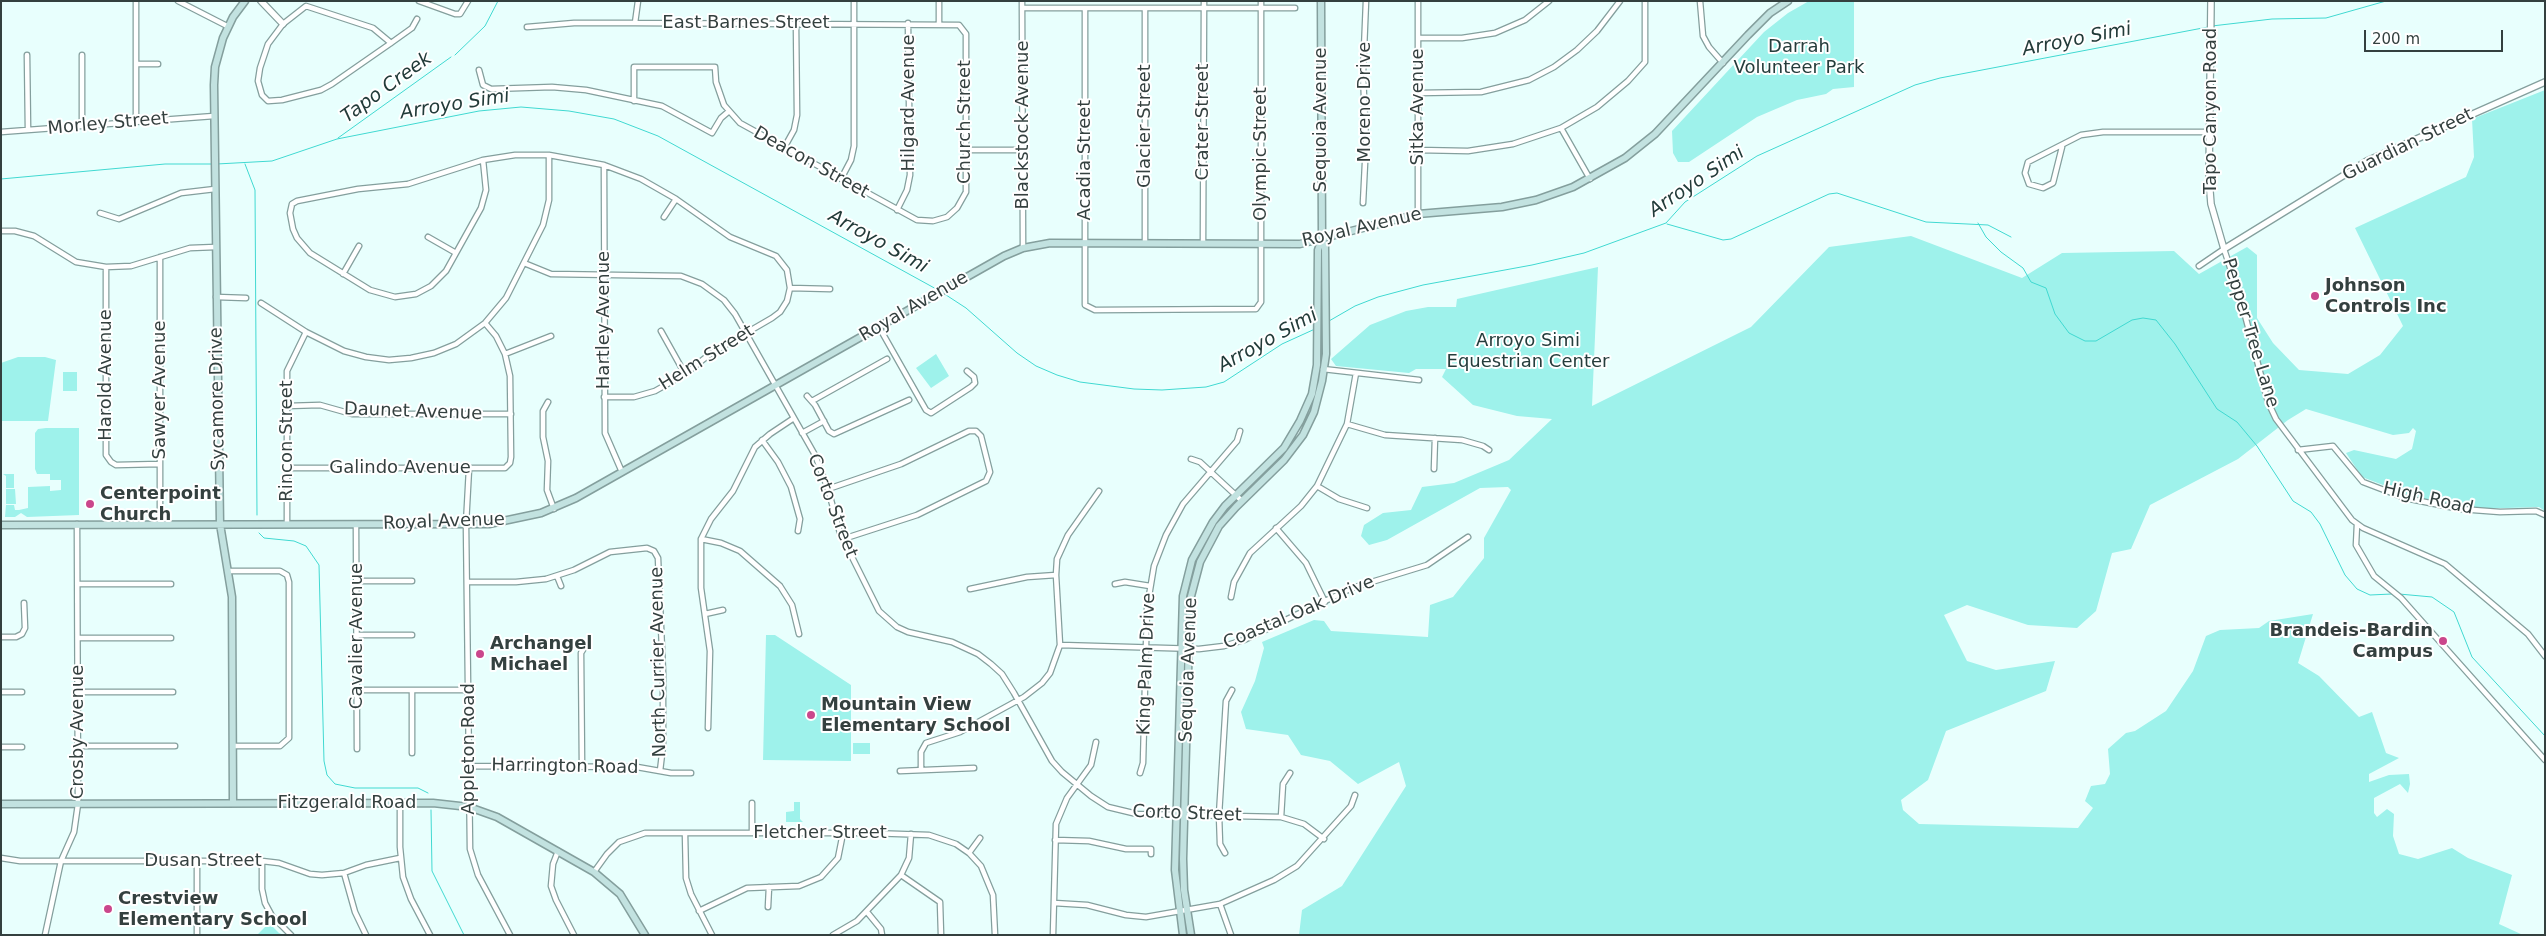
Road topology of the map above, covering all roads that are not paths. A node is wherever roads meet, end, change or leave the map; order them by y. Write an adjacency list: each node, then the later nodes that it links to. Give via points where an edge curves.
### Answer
1 (136, 1): 44 (street)
2 (178, 1): 36 (street)
3 (245, 1): 36 (main road, Sycamore Drive)
4 (261, 1): 35 (street)
5 (419, 1): 22 (street)
6 (468, 1): 22 (street, via 460,14)
7 (638, 1): 30 (street)
8 (854, 1): 32 (street)
9 (938, 1): 34 (street)
10 (1022, 1): 23 (street, Blackstock Avenue)
11 (1204, 1): 28 (street, Crater Street)
12 (1261, 1): 26 (street, Olympic Street)
13 (1366, 1): 70 (street, Moreno Drive)
14 (1418, 1): 39 (street, Sitka Avenue)
15 (1549, 1): 39 (street, via 1525,20 1495,33 1462,38)
16 (1620, 1): 48 (street, via 1588,41 1542,74 1511,86 1481,92)
17 (1645, 1): 54 (street, via 1646,58 1642,66 1602,103)
18 (1700, 1): 43 (street, via 1703,36)
19 (1788, 1): 43 (main road, Royal Avenue, via 1760,23)
20 (2210, 1): 57 (street, Tapo Canyon Road)
21 (1323, 2): 77 (main road, Sequoia Avenue)
22 (431, 3)
23 (1022, 8): 24 (street); 61 (street, Blackstock Avenue)
24 (1085, 8): 25 (street); 78 (street, Acadia Street)
25 (1144, 8): 28 (street); 80 (street, Glacier Street)
26 (1261, 8): 27 (street); 28 (street); 81 (street, Olympic Street)
27 (1295, 8)
28 (1204, 9): 79 (street, Crater Street)
29 (418, 19): 40 (street, via 412,28)
30 (635, 23): 31 (street, East Barnes Street); 37 (street, East Barnes Street)
31 (796, 23): 32 (street, East Barnes Street); 59 (street, via 797,115 794,130)
32 (854, 23): 33 (street, East Barnes Street); 66 (street, via 854,146)
33 (908, 23): 34 (street, East Barnes Street); 71 (street, Hilgard Avenue, via 910,176)
34 (938, 23): 38 (street, East Barnes Street)
35 (283, 24): 40 (street, via 303,8 311,6 373,28); 40 (street, via 268,44 260,68 260,92 268,101 292,99 321,90)
36 (227, 26): 51 (main road, Sycamore Drive, via 215,67)
37 (527, 27)
38 (963, 28): 60 (street, Church Street, via 966,34)
39 (1418, 38): 48 (street, Sitka Avenue)
40 (391, 43)
41 (26, 55): 55 (street)
42 (82, 55): 53 (street)
43 (1723, 63): 67 (main road, Royal Avenue, via 1655,134 1625,158)
44 (136, 64): 45 (street); 52 (street)
45 (158, 64)
46 (479, 70): 49 (street, via 483,85 491,89 552,86)
47 (2545, 82): 85 (street, Guardian Street, via 2367,160)
48 (1418, 93): 62 (street, Sitka Avenue)
49 (634, 101): 50 (street, via 662,106 712,133); 50 (street, Deacon Street, via 634,67 715,67 716,82)
50 (728, 112): 59 (street, Deacon Street, via 748,128)
51 (214, 116): 52 (street, Morley Street); 68 (main road, Sycamore Drive)
52 (136, 121): 53 (street, Morley Street)
53 (82, 126): 55 (street, Morley Street)
54 (1561, 128): 62 (street, via 1497,148); 67 (street)
55 (28, 130): 56 (street, Morley Street)
56 (1, 132)
57 (2209, 132): 58 (street, via 2096,132 2081,135); 85 (street, Tapo Canyon Road, via 2211,204)
58 (2062, 147): 58 (street, via 2028,162 2024,173 2029,184 2043,188 2053,182)
59 (784, 148): 66 (street, Deacon Street)
60 (965, 150): 61 (street); 71 (street, Church Street, via 966,192 952,214 927,222)
61 (1023, 150): 84 (street, Blackstock Avenue)
62 (1418, 150): 73 (street, Sitka Avenue)
63 (549, 155): 64 (street, via 515,155); 65 (street); 88 (street, via 547,212)
64 (483, 160): 86 (street, via 487,181 485,198); 91 (street, via 408,184 358,189 294,202 290,207 293,229 303,246)
65 (604, 165): 69 (street, via 641,179); 92 (street, Hartley Avenue)
66 (841, 179): 71 (street, Deacon Street)
67 (1590, 179): 73 (main road, Royal Avenue, via 1555,194 1518,204)
68 (215, 189): 72 (street, via 185,191 119,219); 83 (main road, Sycamore Drive)
69 (676, 199): 74 (street); 93 (street, via 730,237 776,256 786,270)
70 (1363, 203)
71 (897, 210)
72 (100, 213)
73 (1418, 214): 77 (main road, Royal Avenue)
74 (664, 217)
75 (1, 231): 90 (street, via 34,236 76,262)
76 (428, 237): 86 (street)
77 (1322, 239): 81 (main road, Royal Avenue, via 1300,244); 107 (main road, Sequoia Avenue, via 1318,250); 108 (main road, Sequoia Avenue, via 1325,247 1326,305)
78 (1085, 243): 80 (main road, Royal Avenue); 84 (main road, Royal Avenue, via 1050,243); 98 (street, Acadia Street, via 1085,305 1090,309 1256,309)
79 (1203, 243): 80 (main road, Royal Avenue); 81 (main road, Royal Avenue)
80 (1144, 244)
81 (1261, 244): 98 (street, Olympic Street)
82 (359, 246): 91 (street)
83 (216, 247): 87 (street, via 190,248); 95 (main road, Sycamore Drive)
84 (1022, 248): 100 (main road, Royal Avenue)
85 (2224, 249): 89 (street, Guardian Street); 129 (street, Pepper Tree Lane, via 2268,402)
86 (456, 253): 91 (street, via 437,282 409,296 380,294)
87 (160, 257): 90 (street, via 131,266); 131 (street, Sawyer Avenue)
88 (524, 263): 92 (street, Corto Street, via 551,274); 99 (street, via 506,298)
89 (2199, 266)
90 (106, 268): 131 (street, Harold Avenue, via 106,455 116,465)
91 (343, 274)
92 (604, 274): 103 (street, Corto Street, via 667,274 695,281 724,300); 115 (street, Hartley Avenue)
93 (790, 288): 94 (street); 103 (street, Helm Street, via 780,312)
94 (830, 289)
95 (216, 298): 96 (street); 148 (main road, Sycamore Drive)
96 (246, 298)
97 (260, 303): 102 (street)
98 (1259, 306)
99 (485, 323): 102 (street, via 446,349 400,360 355,355); 105 (street, via 496,336)
100 (879, 327): 109 (street, via 926,410 931,413 972,387 974,377); 113 (main road, Royal Avenue)
101 (661, 331): 110 (street)
102 (306, 332): 119 (street, Rincon Street, via 287,371)
103 (746, 333): 110 (street, Helm Street, via 710,354); 113 (street, Corto Street)
104 (551, 336): 105 (street)
105 (504, 354): 120 (street, via 510,376)
106 (887, 359): 116 (street)
107 (1317, 368): 108 (street); 140 (main road, Sequoia Avenue, via 1312,394 1295,432 1270,464)
108 (1324, 370): 111 (street); 141 (main road, Sequoia Avenue, via 1319,395 1302,435 1284,460)
109 (967, 371)
110 (685, 374): 115 (street, Helm Street, via 645,395)
111 (1356, 374): 112 (street); 123 (street)
112 (1419, 380)
113 (775, 385): 121 (street, Corto Street); 136 (main road, Royal Avenue)
114 (807, 396): 116 (street)
115 (604, 397): 136 (street, Hartley Avenue, via 605,433)
116 (812, 400): 122 (street)
117 (909, 400): 122 (street, via 834,434)
118 (548, 402): 142 (street, via 543,411 547,490)
119 (287, 406): 120 (street, Daunet Avenue, via 320,406 352,414); 132 (street, Rincon Street)
120 (511, 414): 133 (street, Galindo Avenue, via 510,463 501,469)
121 (794, 418): 125 (street, Corto Street); 127 (street)
122 (824, 421): 125 (street)
123 (1348, 424): 126 (street, via 1386,435); 137 (street)
124 (1240, 432): 135 (street, King Palm Drive)
125 (802, 433): 138 (street, Corto Street, via 815,455)
126 (1435, 438): 128 (street, via 1462,440); 134 (street)
127 (762, 440): 154 (street, via 792,487 800,518); 156 (street, via 748,457 733,491 711,519)
128 (1490, 450)
129 (2298, 450): 144 (street, High Road, via 2333,446 2362,482 2405,498 2460,509 2536,511); 152 (street, Pepper Tree Lane)
130 (1191, 459): 135 (street)
131 (160, 464): 147 (street, Sawyer Avenue)
132 (287, 468): 133 (street, Galindo Avenue); 149 (street, Rincon Street)
133 (469, 469): 151 (street, Appleton Road)
134 (1434, 469)
135 (1210, 471): 140 (street); 168 (street, King Palm Drive, via 1173,520 1159,550)
136 (622, 472): 142 (main road, Royal Avenue)
137 (1318, 486): 143 (street, via 1339,499); 153 (street, via 1302,506)
138 (828, 489): 157 (street, Corto Street); 157 (street, via 901,464 969,431 976,431 981,436 989,478 924,512)
139 (1099, 491): 159 (street, via 1063,543)
140 (1236, 495): 141 (street); 184 (main road, Sequoia Avenue, via 1213,522 1192,560 1183,596)
141 (1242, 501): 185 (main road, Sequoia Avenue, via 1219,526 1200,562 1190,600)
142 (554, 508): 151 (main road, Royal Avenue, via 504,522)
143 (1368, 508)
144 (2545, 515)
145 (1, 524): 146 (main road, Royal Avenue)
146 (77, 524): 147 (main road, Royal Avenue); 164 (street, Crosby Avenue)
147 (160, 524): 148 (main road, Royal Avenue)
148 (220, 524): 149 (main road, Royal Avenue); 158 (main road, Sycamore Drive)
149 (287, 524): 150 (main road, Royal Avenue)
150 (356, 524): 151 (main road, Royal Avenue); 161 (street, Cavalier Avenue)
151 (466, 524): 163 (street, Appleton Road)
152 (2356, 524): 186 (street, Pepper Tree Lane, via 2446,564 2528,634); 205 (street, via 2356,545 2374,576 2401,598)
153 (1276, 528): 170 (street, via 1250,553 1236,576); 171 (street, via 1306,563)
154 (798, 531)
155 (1468, 537): 171 (street, Coastal Oak Drive, via 1426,565 1361,584)
156 (702, 539): 174 (street, via 701,588); 175 (street, via 721,542 740,551 780,586 792,605)
157 (843, 540): 195 (street, Corto Street, via 873,603 886,618 908,632 952,642 978,654 1002,674)
158 (229, 571): 200 (main road, Sycamore Drive, via 232,597); 200 (street, via 280,571 287,575 289,582 289,738 280,746)
159 (1056, 575): 169 (street, via 1027,577); 182 (street)
160 (557, 576): 163 (street, via 531,582); 167 (street); 210 (street, North Currier Avenue, via 610,552 647,548 657,554 663,672)
161 (357, 581): 162 (street); 176 (street, Cavalier Avenue)
162 (412, 581)
163 (468, 582): 189 (street, Appleton Road)
164 (78, 584): 165 (street); 179 (street, Crosby Avenue)
165 (171, 584)
166 (1115, 584): 168 (street, via 1125,582)
167 (560, 586)
168 (1150, 586): 183 (street, King Palm Drive)
169 (970, 589)
170 (1231, 596)
171 (1325, 602): 185 (street, Coastal Oak Drive, via 1235,643 1210,649)
172 (24, 603): 178 (street, via 24,631 19,636)
173 (723, 610): 174 (street)
174 (705, 614): 196 (street, via 710,651)
175 (799, 634)
176 (357, 635): 177 (street); 187 (street, Cavalier Avenue)
177 (412, 635)
178 (4, 637)
179 (78, 638): 180 (street); 193 (street, Crosby Avenue)
180 (171, 638)
181 (586, 645): 207 (street, via 581,652)
182 (1060, 645): 183 (street, Coastal Oak Drive); 195 (street, via 1050,673)
183 (1146, 648): 184 (street, Coastal Oak Drive); 213 (street, King Palm Drive, via 1144,762)
184 (1180, 648): 185 (street, Coastal Oak Drive); 223 (main road, Sequoia Avenue)
185 (1188, 649): 224 (main road, Sequoia Avenue)
186 (2545, 656)
187 (357, 690): 188 (street); 203 (street, Cavalier Avenue)
188 (412, 690): 189 (street); 204 (street)
189 (468, 690): 206 (street, Appleton Road)
190 (1232, 690): 225 (street, via 1226,701)
191 (1, 692): 192 (street)
192 (22, 692)
193 (78, 692): 194 (street); 198 (street, Crosby Avenue)
194 (173, 692)
195 (1018, 700): 209 (street, via 960,732 926,743 921,752); 215 (street, Corto Street, via 1052,761)
196 (708, 728)
197 (1096, 742): 215 (street, via 1091,765)
198 (78, 746): 199 (street); 219 (street, Crosby Avenue)
199 (175, 746)
200 (232, 746): 220 (main road, Sycamore Drive)
201 (1, 747): 202 (street)
202 (22, 747)
203 (357, 749)
204 (412, 753)
205 (2545, 760)
206 (469, 766): 207 (street, Harrington Road); 222 (street, Appleton Road)
207 (582, 766): 210 (street, Harrington Road, via 637,767)
208 (974, 768): 209 (street)
209 (921, 770): 211 (street)
210 (660, 771): 212 (street, Harrington Road)
211 (900, 771)
212 (691, 773)
213 (1140, 773)
214 (1290, 774): 226 (street, via 1284,784)
215 (1077, 786): 223 (street, Corto Street, via 1119,811); 233 (street, via 1061,810)
216 (1355, 795): 232 (street, via 1351,806)
217 (752, 803): 228 (street)
218 (1, 804): 219 (main road, Fitzgerald Road)
219 (78, 804): 220 (main road, Fitzgerald Road); 240 (street, Crosby Avenue, via 74,832)
220 (233, 804): 221 (main road, Fitzgerald Road)
221 (400, 804): 222 (main road, Fitzgerald Road, via 439,803); 239 (street)
222 (469, 807): 234 (main road, Fitzgerald Road, via 496,817); 259 (street, Appleton Road, via 473,862)
223 (1176, 814): 224 (street, Corto Street); 253 (main road, Sequoia Avenue, via 1175,870)
224 (1184, 815): 225 (street, Corto Street); 252 (main road, Sequoia Avenue, via 1183,874)
225 (1219, 815): 226 (street, Corto Street); 236 (street, via 1220,844)
226 (1281, 817): 232 (street, Corto Street, via 1304,824)
227 (685, 833): 228 (street, Fletcher Street); 243 (street, Fletcher Street, via 645,833 627,837 611,848); 250 (street, via 686,878)
228 (752, 833): 229 (street, Fletcher Street)
229 (843, 833): 230 (street, Fletcher Street); 246 (street, via 838,858 821,878 799,886)
230 (911, 834): 235 (street, Fletcher Street, via 942,838); 245 (street, via 909,858)
231 (980, 838): 235 (street)
232 (1324, 839): 248 (street, via 1288,873)
233 (1055, 840): 237 (street, via 1151,849); 247 (street)
234 (558, 851): 243 (main road, Fitzgerald Road); 260 (street, via 552,864 551,886)
235 (969, 853): 266 (street, Fletcher Street, via 981,866 990,884)
236 (1225, 853)
237 (1151, 854)
238 (1, 858): 240 (street, Dusan Street)
239 (400, 858): 244 (street, Dusan Street); 258 (street, via 407,890)
240 (61, 861): 241 (street, Dusan Street); 254 (street, Crosby Avenue)
241 (197, 861): 242 (street, Dusan Street); 255 (street)
242 (262, 861): 244 (street, Dusan Street, via 279,863 310,874); 256 (street, via 265,903 272,916)
243 (594, 872): 261 (main road, Fitzgerald Road, via 620,894)
244 (344, 873): 257 (street, via 355,912)
245 (901, 875): 251 (street); 265 (street, via 940,902)
246 (769, 887): 249 (street); 250 (street, via 736,892)
247 (1054, 902): 253 (street, via 1146,917); 267 (street)
248 (1220, 904): 252 (street); 270 (street)
249 (768, 907)
250 (699, 911): 262 (street)
251 (867, 912): 263 (street, via 857,922); 264 (street)
252 (1187, 912): 253 (street); 269 (main road, Sequoia Avenue)
253 (1180, 913): 268 (main road, Sequoia Avenue)
254 (45, 935)
255 (197, 935)
256 (291, 935)
257 (366, 935)
258 (430, 935)
259 (510, 935)
260 (574, 935)
261 (645, 935)
262 (712, 935)
263 (833, 935)
264 (882, 935)
265 (941, 935)
266 (995, 935)
267 (1053, 935)
268 (1183, 935)
269 (1191, 935)
270 (1231, 935)

